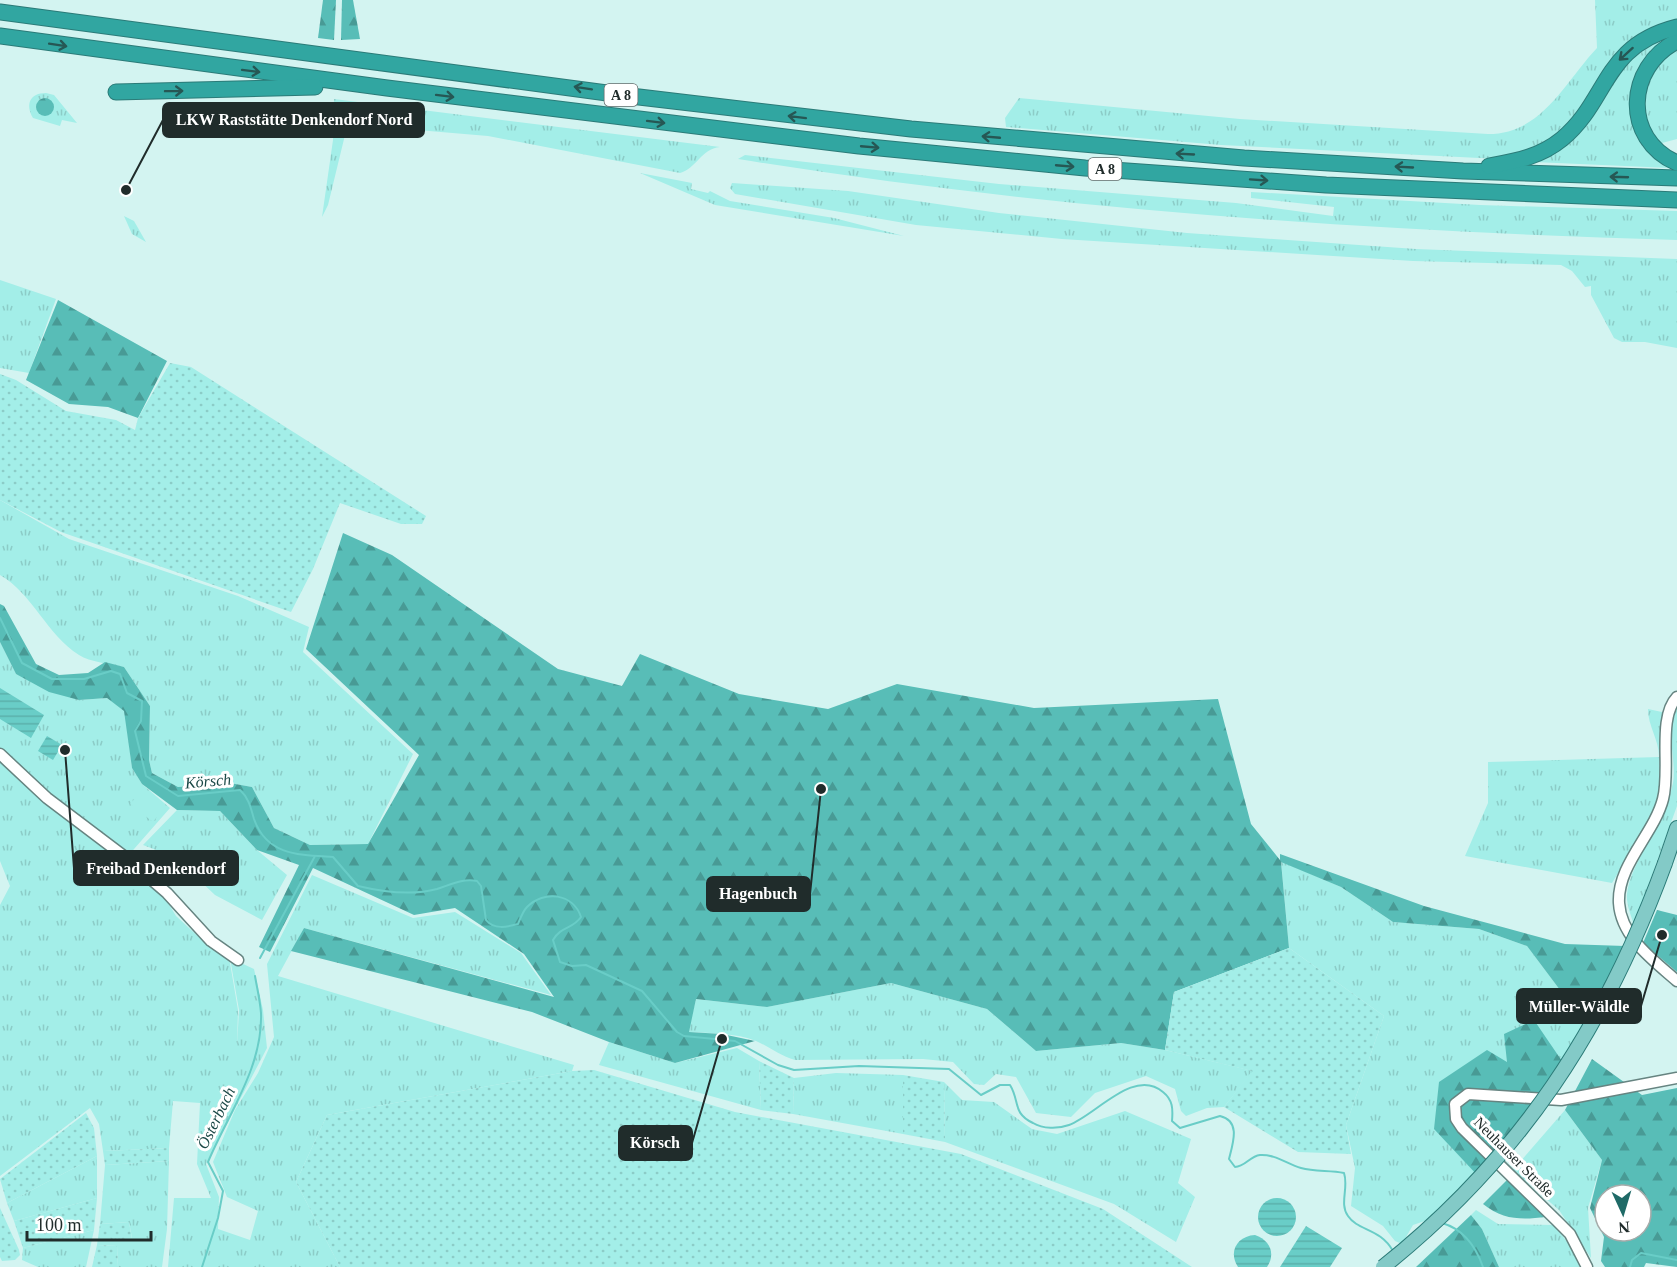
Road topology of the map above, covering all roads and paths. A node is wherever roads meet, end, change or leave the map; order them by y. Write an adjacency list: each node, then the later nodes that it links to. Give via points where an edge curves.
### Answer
1 (0, 12): 8 (highway, A 8, one-way to 1, via 1165,153 866,124)
2 (1677, 27): 8 (highway, one-way to 8, via 1642,41 1620,59 1580,118 1557,143 1532,156)
3 (0, 36): 5 (highway, A 8, one-way to 5)
4 (1677, 41): 7 (highway, via 1649,63 1640,80 1636,101 1639,122 1647,138 1658,152)
5 (387, 88): 6 (highway, one-way to 5); 10 (highway, A 8, one-way to 10, via 859,146 1085,168 1433,191)
6 (116, 92)
7 (1677, 163)
8 (1463, 171): 9 (highway, A 8, one-way to 8)
9 (1677, 178)
10 (1677, 200)
11 (1677, 697): 15 (street, via 1667,718 1663,799 1623,880 1619,903 1628,932)
12 (0, 754): 14 (street, via 47,798 168,893 211,941)
13 (1677, 828): 17 (main road, bridge, via 1640,929 1614,984 1551,1091 1489,1168 1442,1217)
14 (238, 960)
15 (1677, 981)
16 (1677, 1078): 18 (street, Neuhauser Straße, via 1561,1100 1468,1094 1455,1104 1456,1119 1462,1128 1570,1234)
17 (1383, 1267)
18 (1587, 1267)

